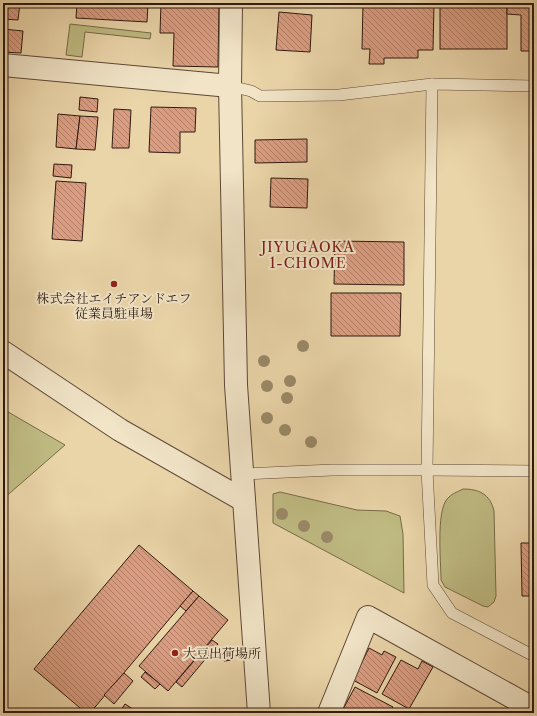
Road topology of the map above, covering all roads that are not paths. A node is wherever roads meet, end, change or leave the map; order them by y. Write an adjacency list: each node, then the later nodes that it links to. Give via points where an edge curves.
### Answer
1 (231, 3): 4 (street)
2 (3, 65): 4 (street)
3 (432, 84): 4 (lane, via 331,95 260,96); 5 (lane); 7 (lane)
4 (230, 86): 9 (street, via 236,385)
5 (534, 86)
6 (3, 352): 10 (street, via 120,430)
7 (428, 470): 8 (lane); 9 (lane, via 332,470); 11 (lane, via 433,585 452,613)
8 (534, 471)
9 (243, 474): 10 (street)
10 (244, 500): 13 (street)
11 (534, 656)
12 (534, 708): 14 (street, via 368,617)
13 (260, 713)
14 (330, 713)

